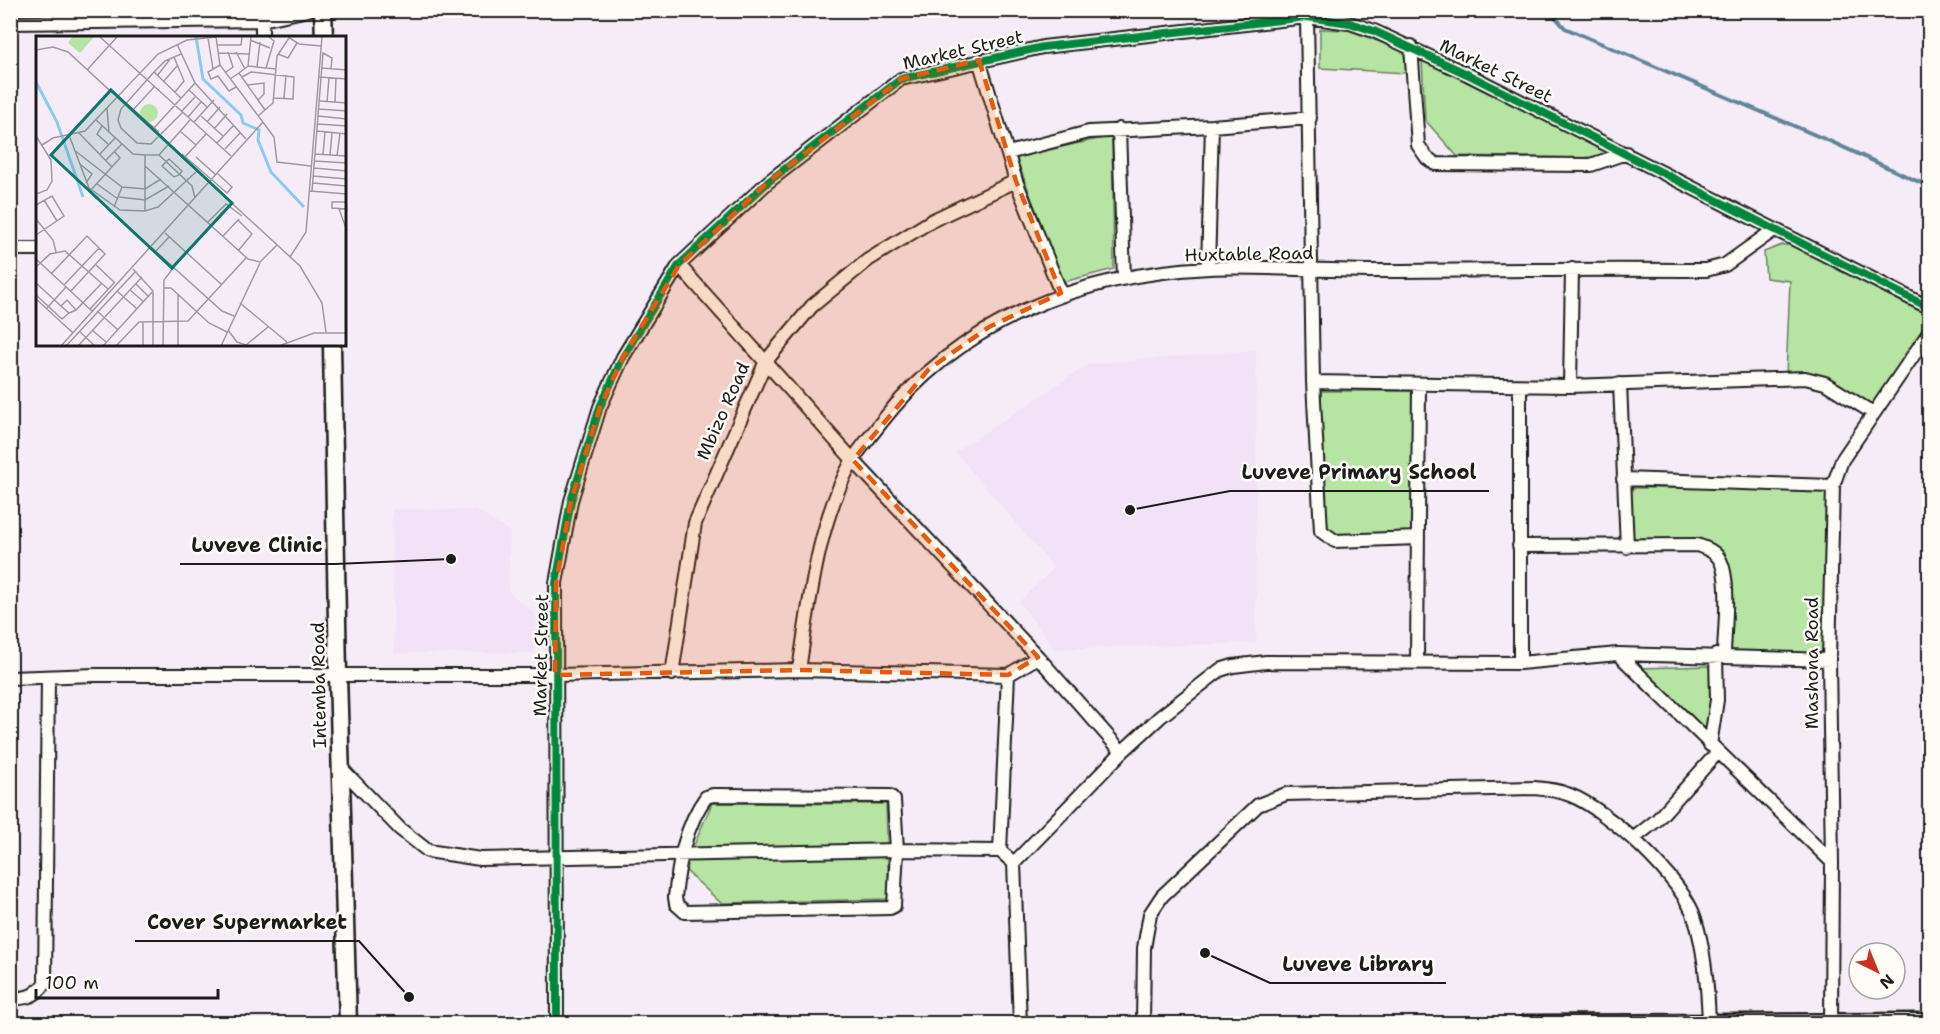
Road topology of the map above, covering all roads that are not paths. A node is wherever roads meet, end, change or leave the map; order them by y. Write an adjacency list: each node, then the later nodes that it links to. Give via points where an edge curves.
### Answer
1 (308, 10): 4 (street)
2 (323, 10): 7 (street)
3 (1306, 17): 8 (street, Market Street, via 1350,23); 9 (street, Market Street, via 1081,41); 10 (street)
4 (262, 20): 5 (street); 6 (street)
5 (10, 23)
6 (262, 36)
7 (324, 36)
8 (1411, 46): 14 (street, Market Street); 14 (street, via 1418,145 1436,164 1591,165)
9 (979, 60): 13 (street); 19 (street, Market Street, via 901,79 768,182)
10 (1310, 118): 11 (street); 22 (street)
11 (1212, 126): 12 (street); 20 (street)
12 (1119, 129): 13 (street, via 1089,132); 23 (street)
13 (1008, 153): 15 (street)
14 (1626, 153): 16 (street, Market Street)
15 (1016, 181): 24 (street); 28 (street, Mbizo Road, via 931,221 868,260 812,306)
16 (1774, 230): 21 (street, Huxtable Road, via 1715,268); 25 (street, Market Street)
17 (10, 249): 18 (street)
18 (36, 249)
19 (679, 265): 28 (street); 50 (street, Market Street, via 623,357 585,450 556,583)
20 (1208, 268): 22 (street, Huxtable Road); 23 (street, Huxtable Road)
21 (1572, 269): 22 (street, Huxtable Road); 33 (street)
22 (1313, 271): 29 (street)
23 (1124, 278): 24 (street, Huxtable Road)
24 (1061, 293): 35 (street, Huxtable Road, via 989,327 929,369 900,398)
25 (1929, 308)
26 (1929, 331): 34 (street, Mashona Road)
27 (332, 346): 49 (street, Intemba Road)
28 (766, 361): 35 (street); 48 (street, Mbizo Road, via 695,523)
29 (1313, 382): 30 (street); 38 (street, via 1320,531 1335,541)
30 (1419, 384): 32 (street); 38 (street)
31 (1620, 384): 33 (street); 34 (street, via 1805,378 1825,382); 36 (street)
32 (1520, 386): 33 (street); 39 (street)
33 (1570, 386)
34 (1873, 414): 37 (street, Mashona Road, via 1842,460)
35 (853, 460): 43 (street); 47 (street, Huxtable Road, via 817,556)
36 (1623, 479): 37 (street); 40 (street)
37 (1833, 486): 44 (street, Mashona Road)
38 (1418, 538): 45 (street)
39 (1519, 546): 40 (street); 46 (street)
40 (1627, 547): 42 (street, via 1697,545 1718,557 1725,583)
41 (1618, 654): 42 (street); 46 (street); 54 (street)
42 (1720, 655): 44 (street); 54 (street)
43 (1038, 657): 51 (street); 55 (street)
44 (1829, 660): 62 (street, Mashona Road)
45 (1416, 663): 46 (street); 55 (street, via 1266,662 1233,666 1220,670 1186,694)
46 (1520, 663)
47 (799, 670): 48 (street); 51 (street)
48 (672, 674): 50 (street)
49 (338, 675): 50 (street); 52 (street); 56 (street, Intemba Road)
50 (555, 675): 61 (street, Market Street)
51 (1008, 675): 59 (street)
52 (48, 677): 53 (street); 64 (street, via 45,983 28,998)
53 (10, 678)
54 (1714, 748): 57 (street, via 1657,820); 62 (street)
55 (1122, 752): 63 (street)
56 (341, 768): 61 (street, via 400,830 428,851 480,859); 68 (street, Intemba Road)
57 (1634, 839): 66 (street, via 1690,904 1702,953); 71 (street, via 1592,807 1551,789 1272,797 1258,805 1162,896 1149,914 1144,948)
58 (897, 850): 59 (street); 60 (street); 60 (street, via 894,800 890,796 713,795 706,797 697,810); 60 (street, via 896,902 890,908 685,912 676,904 675,897)
59 (1000, 851): 63 (street)
60 (680, 855): 61 (street)
61 (555, 857): 69 (street, Market Street)
62 (1832, 862): 73 (street, Mashona Road)
63 (1014, 864): 70 (street)
64 (10, 999)
65 (1593, 1022): 66 (street); 72 (street)
66 (1709, 1022): 73 (street)
67 (1929, 1022): 73 (street)
68 (348, 1023)
69 (557, 1023)
70 (1020, 1023)
71 (1143, 1023)
72 (1526, 1023)
73 (1831, 1023)

